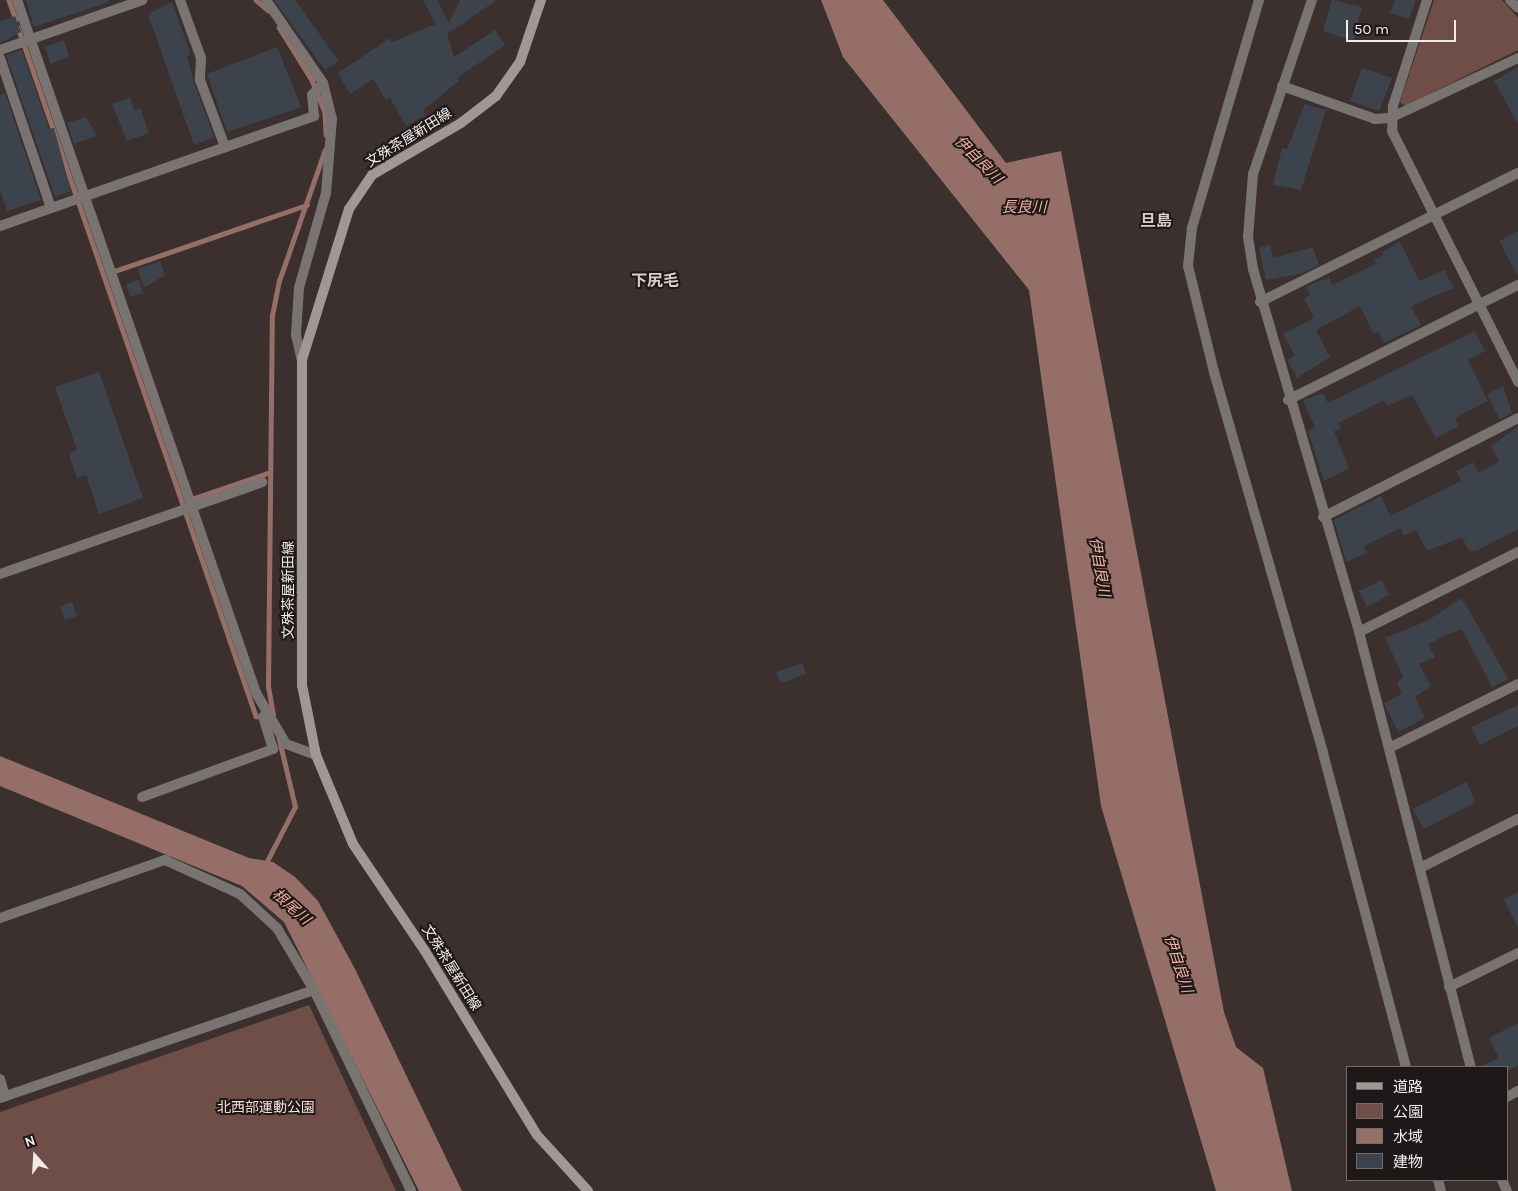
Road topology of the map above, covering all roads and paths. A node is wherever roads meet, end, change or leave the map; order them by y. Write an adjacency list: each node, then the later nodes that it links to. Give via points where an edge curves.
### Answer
1 (17, 0): 11 (street)
2 (143, 0): 11 (street)
3 (180, 0): 18 (street, via 201,58 200,80)
4 (266, 0): 15 (street)
5 (541, 0): 28 (main road, 文殊茶屋新田線, via 520,62 496,96 461,123 372,175 356,195 334,250)
6 (1259, 0): 49 (street, via 1192,228 1188,266 1214,372 1325,762)
7 (1312, 0): 16 (street)
8 (1427, 0): 17 (street)
9 (1510, 0): 10 (street)
10 (1518, 8)
11 (31, 40): 12 (street); 20 (street)
12 (0, 50)
13 (0, 58): 21 (street)
14 (1518, 58): 17 (street)
15 (323, 83): 18 (street, via 312,95 314,116); 28 (street, via 333,141 326,193 299,288 296,334)
16 (1282, 86): 17 (street, via 1375,118); 26 (street, via 1253,174 1248,237)
17 (1390, 118): 23 (street, via 1392,131)
18 (226, 147): 20 (street)
19 (1518, 173): 23 (street)
20 (84, 196): 21 (street); 33 (street)
21 (51, 208): 24 (street)
22 (0, 214): 24 (street)
23 (1433, 216): 26 (street); 27 (street)
24 (2, 226)
25 (1518, 285): 27 (street)
26 (1260, 302): 30 (street)
27 (1478, 305): 29 (street); 30 (street)
28 (302, 360): 41 (main road, 文殊茶屋新田線, via 302,685)
29 (1518, 382)
30 (1288, 400): 34 (street)
31 (1518, 418): 34 (street)
32 (262, 482): 33 (street)
33 (193, 506): 36 (street); 39 (street)
34 (1323, 518): 37 (street)
35 (1518, 552): 37 (street)
36 (0, 574)
37 (1359, 632): 40 (street)
38 (1518, 684): 40 (street)
39 (256, 694): 41 (street, via 286,744); 42 (street, via 273,749)
40 (1389, 748): 44 (street)
41 (316, 755): 54 (main road, 文殊茶屋新田線, via 353,844 426,950 537,1135)
42 (142, 797)
43 (1518, 819): 44 (street)
44 (1420, 868): 47 (street)
45 (0, 918): 48 (street, via 165,860 240,894 277,928)
46 (1518, 953): 47 (street)
47 (1449, 988): 50 (street)
48 (314, 990): 52 (street); 53 (street)
49 (1406, 1066)
50 (1472, 1066)
51 (0, 1079): 52 (street)
52 (3, 1097)
53 (411, 1191)
54 (588, 1191)

